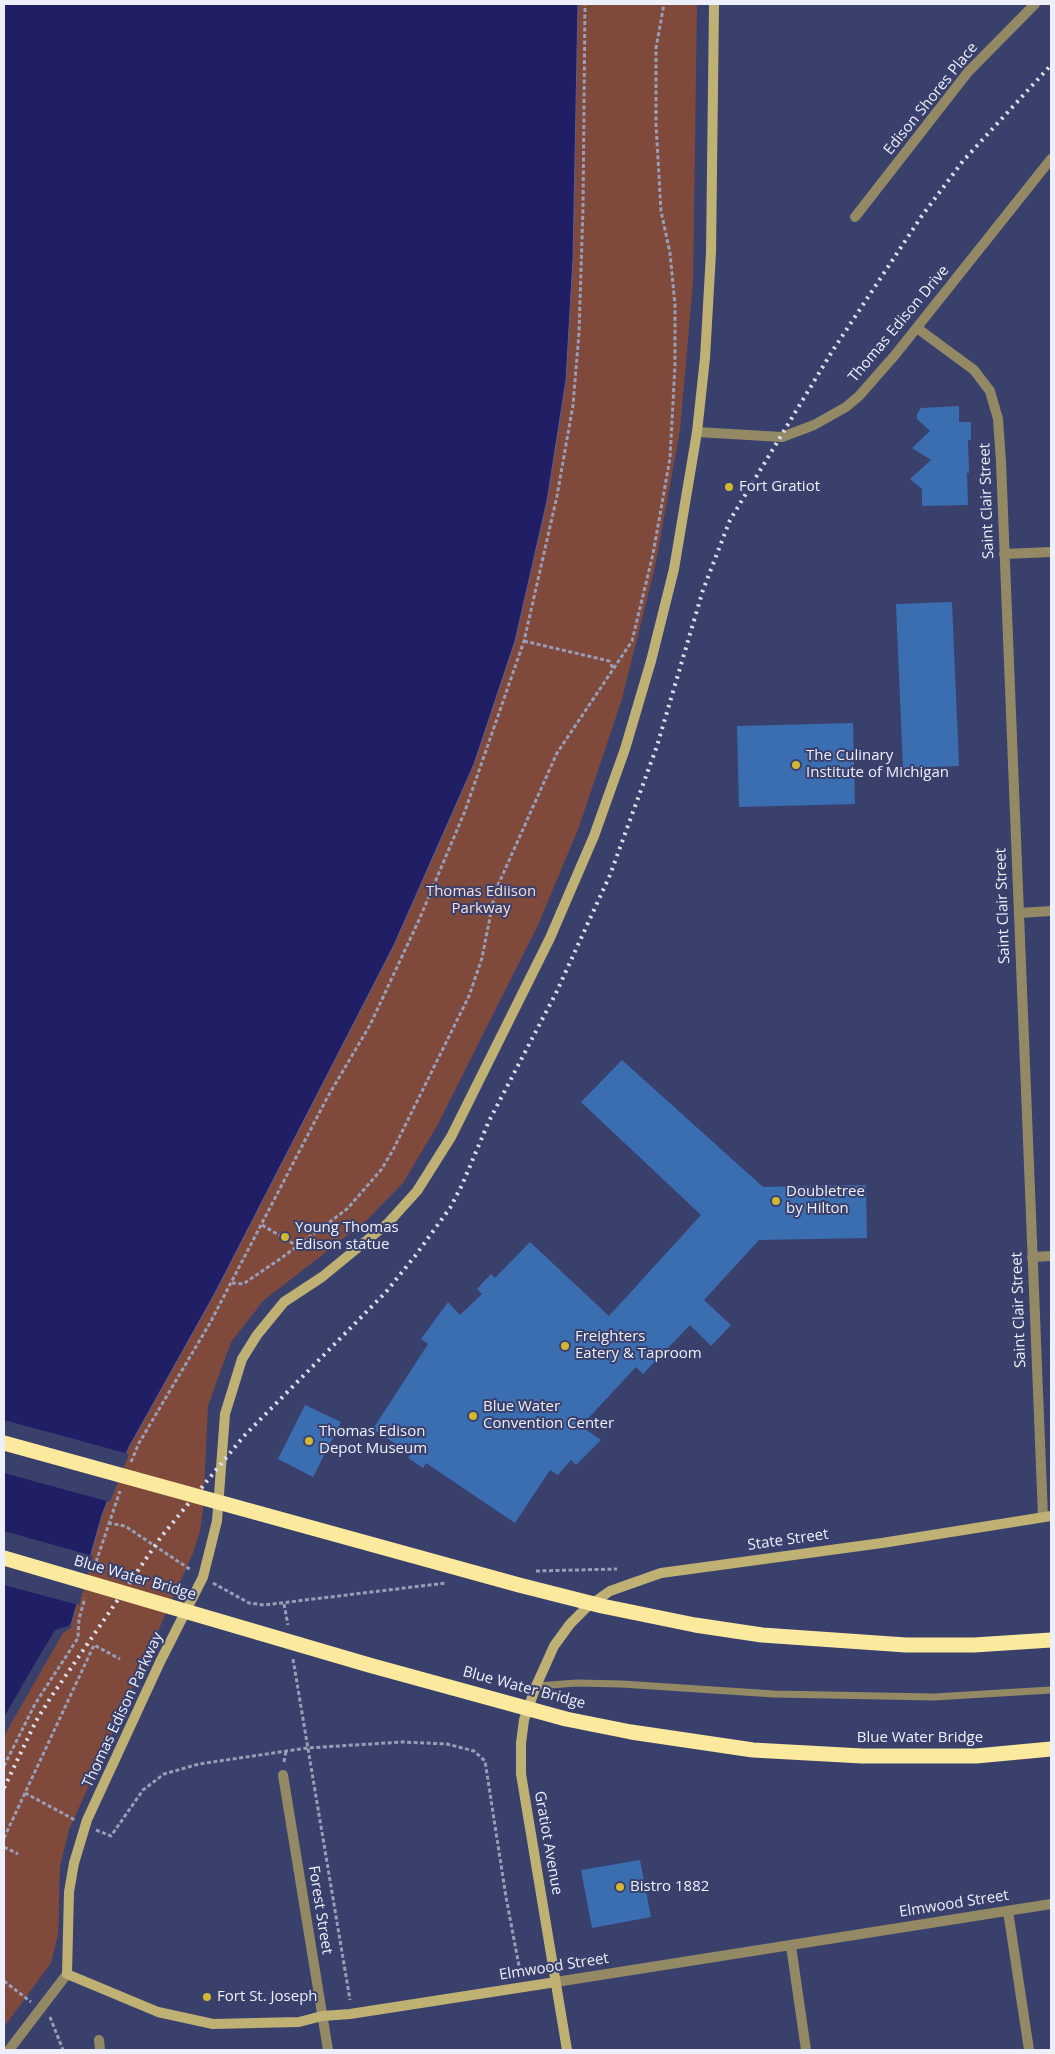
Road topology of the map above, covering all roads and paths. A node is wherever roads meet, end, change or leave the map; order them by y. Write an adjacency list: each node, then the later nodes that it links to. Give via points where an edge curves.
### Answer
1 (585, 4): 11 (path, via 582,237 573,405 557,496)
2 (664, 4): 12 (path, via 656,48 656,124 660,211 670,254 675,304 670,458 654,554 632,641)
3 (714, 4): 8 (street, Thomas Edison Parkway, via 711,253)
4 (1034, 4): 6 (street, Edison Shores Place, via 968,72)
5 (1051, 159): 7 (street, Thomas Edison Drive)
6 (855, 217)
7 (917, 328): 8 (street, Thomas Edison Drive, via 859,396 814,425 782,437); 10 (street, Saint Clair Street, via 974,370 990,391 998,419)
8 (697, 432): 29 (street, Thomas Edison Parkway, via 674,569 639,703 594,836 550,938 451,1137 417,1191 388,1223 362,1245 284,1302 242,1359 225,1414 217,1521)
9 (1051, 552): 10 (street)
10 (1004, 554): 14 (street, Saint Clair Street)
11 (524, 640): 12 (path, via 609,661); 15 (path, via 465,811 418,920 370,1025 327,1098)
12 (614, 669): 16 (path, via 557,752 495,892 482,958 469,996 393,1150 381,1170 346,1209)
13 (1051, 911): 14 (street)
14 (1019, 912): 18 (street, Saint Clair Street)
15 (262, 1225): 16 (path); 19 (path)
16 (297, 1246): 19 (path, via 243,1284)
17 (1051, 1256): 18 (street)
18 (1032, 1257): 23 (street, Saint Clair Street)
19 (232, 1283): 21 (path, via 139,1443)
20 (4, 1442): 34 (highway, bridge, via 519,1585 695,1625 762,1635 906,1645)
21 (128, 1470)
22 (121, 1487): 24 (path)
23 (1047, 1517): 35 (street, State Street, via 661,1573 610,1591 587,1607)
24 (108, 1523): 28 (path); 29 (path, via 125,1526)
25 (4, 1558): 41 (highway, Blue Water Bridge, bridge, via 369,1665 566,1719 631,1732 753,1750 862,1756 976,1756)
26 (617, 1569): 27 (path)
27 (529, 1572)
28 (92, 1576)
29 (203, 1577): 32 (path, via 249,1603); 45 (street, Thomas Edison Parkway, via 160,1662)
30 (451, 1582): 32 (path)
31 (87, 1593): 42 (path, via 79,1619 78,1638 35,1704)
32 (284, 1604): 33 (path)
33 (289, 1633)
34 (1051, 1640)
35 (554, 1646): 38 (street, Gratiot Avenue)
36 (292, 1652): 40 (path)
37 (120, 1659): 44 (path, via 94,1645)
38 (536, 1686): 39 (lane, via 613,1683 774,1694 924,1697); 54 (street, Gratiot Avenue, via 524,1720 521,1774)
39 (1051, 1690)
40 (308, 1748): 45 (path, via 199,1764 164,1774 143,1790 111,1836); 52 (path, via 402,1742 447,1744 474,1751 485,1762); 55 (path)
41 (1051, 1749)
42 (4, 1766)
43 (283, 1775): 56 (street, Forest Street)
44 (24, 1794): 45 (path); 46 (path)
45 (86, 1826): 53 (street, Thomas Edison Parkway, via 69,1892)
46 (4, 1838)
47 (4, 1847): 48 (path)
48 (18, 1854)
49 (1051, 1904): 50 (street, Elmwood Street)
50 (1008, 1911): 51 (street, Elmwood Street); 61 (street)
51 (791, 1946): 54 (street, Elmwood Street); 60 (street)
52 (519, 1966)
53 (67, 1974): 56 (street, Elmwood Street, via 158,2012 213,2024 299,2022); 57 (street)
54 (556, 1982): 56 (street, Elmwood Street); 59 (street, Gratiot Avenue)
55 (350, 2000)
56 (322, 2016): 58 (street, Forest Street)
57 (9, 2050)
58 (328, 2050)
59 (567, 2050)
60 (806, 2050)
61 (1029, 2050)

